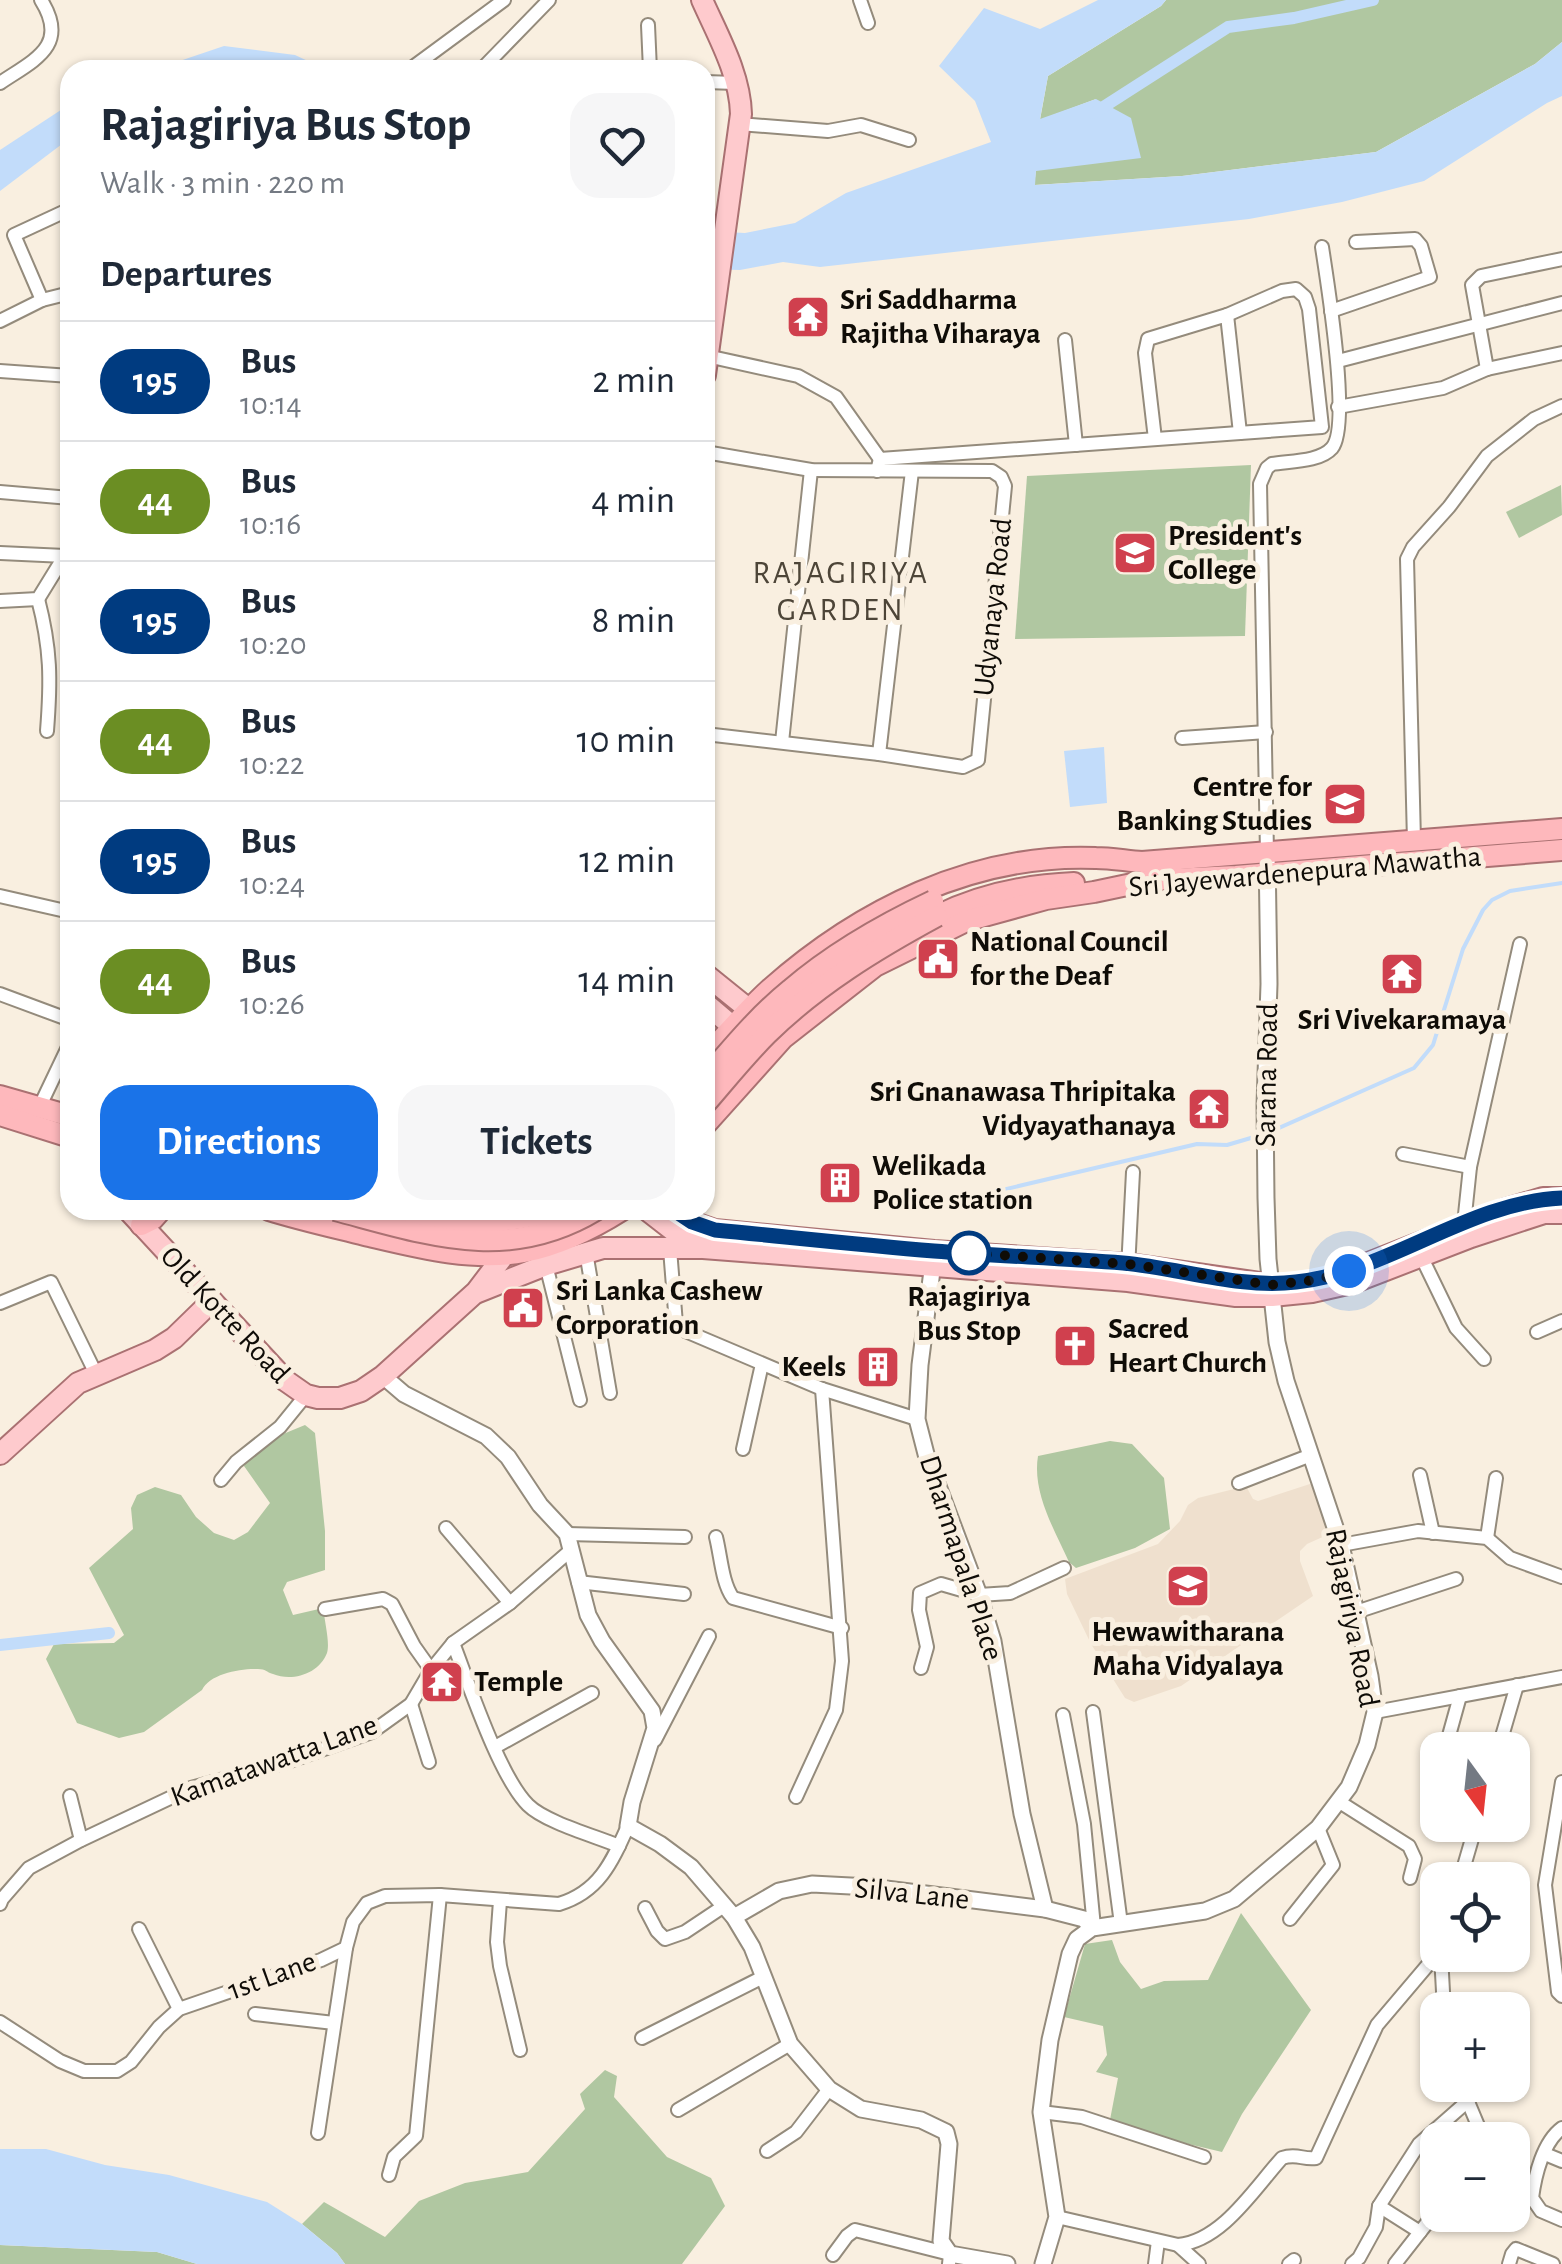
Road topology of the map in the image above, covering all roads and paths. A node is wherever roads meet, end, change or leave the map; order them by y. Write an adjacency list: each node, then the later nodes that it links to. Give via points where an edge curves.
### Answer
1 (40, 0): 12 (street, via 50,16 50,42)
2 (504, 0): 8 (street)
3 (549, 0): 9 (street)
4 (702, 0): 13 (main road)
5 (860, 0): 6 (street)
6 (868, 23)
7 (648, 25): 10 (street)
8 (423, 60)
9 (491, 60)
10 (650, 60)
11 (715, 82): 13 (street)
12 (0, 83)
13 (736, 83): 14 (main road)
14 (739, 124): 15 (street, via 828,131 861,125); 21 (main road)
15 (909, 140)
16 (60, 214): 22 (street, via 14,235)
17 (1356, 242): 24 (street, via 1415,239 1430,277)
18 (1322, 247): 24 (street)
19 (1562, 259): 27 (street, via 1473,281)
20 (60, 296): 22 (street)
21 (715, 297)
22 (42, 300): 26 (street)
23 (1562, 303): 27 (street)
24 (1331, 312): 31 (street)
25 (1227, 314): 37 (street); 37 (street, via 1296,289 1314,339 1322,426); 38 (street, via 1148,340)
26 (0, 321)
27 (1480, 325): 31 (street); 32 (street)
28 (1064, 340): 39 (street)
29 (1562, 353): 32 (street)
30 (715, 355): 41 (street, via 798,376 836,398)
31 (1338, 362): 36 (street)
32 (1487, 370): 36 (street, via 1443,388)
33 (0, 371): 34 (street)
34 (60, 375)
35 (1562, 406): 60 (street, via 1487,456 1407,558)
36 (1338, 408): 54 (street, via 1331,450 1272,464 1260,484)
37 (1240, 433): 38 (street)
38 (1155, 439): 39 (street)
39 (1076, 445): 41 (street)
40 (715, 454): 42 (street, Udyanaya Road)
41 (879, 465): 42 (street, Udyanaya Road); 43 (street, Udyanaya Road)
42 (811, 470): 57 (street)
43 (912, 471): 58 (street); 58 (street, Udyanaya Road, via 992,471 1005,486 978,760 963,767)
44 (0, 492): 45 (street)
45 (60, 497)
46 (60, 552): 47 (street)
47 (0, 554)
48 (60, 564): 50 (street)
49 (60, 573): 50 (street)
50 (54, 574): 51 (street)
51 (38, 598): 52 (street); 53 (street, via 51,678)
52 (0, 600)
53 (46, 731)
54 (1266, 732): 56 (street); 62 (street)
55 (715, 735): 57 (street, Udyanaya Road)
56 (1182, 738)
57 (782, 742): 58 (street, Udyanaya Road)
58 (879, 754)
59 (1562, 828): 60 (highway, Sri Jayewardenepura Mawatha)
60 (1414, 841): 62 (highway, Sri Jayewardenepura Mawatha)
61 (1562, 850): 62 (highway, Sri Jayewardenepura Mawatha)
62 (1267, 863): 63 (highway, Sri Jayewardenepura Mawatha); 111 (street, Sarana Road)
63 (1146, 871): 66 (highway, Sri Jayewardenepura Mawatha, via 1094,858 999,866 920,892); 68 (highway, Sri Jayewardenepura Mawatha, via 1094,892 966,920); 79 (highway, bridge, via 1022,874 907,913 852,943 788,991); 80 (highway, bridge, via 1037,886 937,916 823,985)
64 (0, 896): 65 (street)
65 (60, 910)
66 (850, 928): 68 (highway, via 812,972 812,982 823,989); 71 (highway, Sri Jayewardenepura Mawatha)
67 (1520, 944): 88 (street)
68 (875, 966): 75 (highway, Sri Jayewardenepura Mawatha)
69 (715, 982): 71 (main road)
70 (0, 994): 73 (street)
71 (749, 1010): 74 (highway, Sri Jayewardenepura Mawatha); 75 (main road)
72 (715, 1012): 74 (main road)
73 (60, 1016)
74 (733, 1027): 76 (highway, Sri Jayewardenepura Mawatha); 77 (main road)
75 (783, 1038): 77 (highway, Sri Jayewardenepura Mawatha)
76 (715, 1046)
77 (766, 1055): 83 (highway, Sri Jayewardenepura Mawatha)
78 (60, 1065): 82 (street)
79 (715, 1068)
80 (715, 1093)
81 (0, 1096): 82 (highway)
82 (39, 1108): 85 (highway)
83 (715, 1114)
84 (0, 1115): 86 (highway)
85 (60, 1125)
86 (60, 1129)
87 (1403, 1154): 88 (street)
88 (1470, 1167): 101 (street)
89 (1133, 1172): 110 (street)
90 (1562, 1198): 101 (main road, via 1544,1198)
91 (1562, 1213): 101 (main road)
92 (136, 1220): 113 (main road, Old Kotte Road)
93 (309, 1220): 105 (highway, via 412,1246)
94 (373, 1220): 97 (highway, bridge, via 488,1242)
95 (448, 1220): 96 (highway, bridge)
96 (517, 1220)
97 (574, 1220)
98 (606, 1220): 105 (highway)
99 (660, 1220): 102 (main road, via 683,1238)
100 (689, 1220): 102 (main road)
101 (1467, 1230): 107 (main road); 109 (main road)
102 (706, 1242): 103 (main road, Old Kotte Road); 106 (main road)
103 (670, 1249): 104 (main road, Old Kotte Road); 118 (street, via 676,1324)
104 (595, 1250): 105 (main road); 108 (main road, Old Kotte Road); 122 (street)
105 (515, 1253): 112 (main road, Old Kotte Road)
106 (934, 1258): 110 (main road); 125 (street, Dharmapala Place)
107 (1422, 1258): 109 (main road); 117 (street, via 1456,1328)
108 (546, 1265): 112 (main road, Old Kotte Road); 124 (street)
109 (1371, 1269): 111 (main road, via 1312,1292)
110 (1128, 1272): 111 (main road, via 1236,1296)
111 (1271, 1290): 128 (street, Rajagiriya Road, via 1277,1342)
112 (476, 1292): 120 (main road, Old Kotte Road)
113 (212, 1301): 119 (main road, via 155,1350); 123 (main road, Old Kotte Road)
114 (0, 1303): 119 (street, via 51,1282)
115 (1562, 1321): 116 (street)
116 (1537, 1332)
117 (1484, 1359)
118 (762, 1364): 121 (street); 126 (street)
119 (96, 1374): 127 (main road)
120 (383, 1376): 123 (main road, Old Kotte Road, via 351,1396); 138 (street, via 486,1436)
121 (822, 1388): 125 (street); 149 (street)
122 (610, 1394)
123 (306, 1395): 131 (street)
124 (580, 1400)
125 (917, 1419): 145 (street, Dharmapala Place)
126 (742, 1449)
127 (0, 1454)
128 (1311, 1454): 132 (street); 139 (street, Rajagiriya Road)
129 (1420, 1475): 134 (street)
130 (1496, 1478): 137 (street)
131 (221, 1480)
132 (1239, 1484)
133 (446, 1528): 146 (street)
134 (1433, 1534): 137 (street); 139 (street)
135 (685, 1537): 138 (street)
136 (716, 1537): 149 (street, via 734,1598)
137 (1487, 1538): 141 (street, via 1510,1558)
138 (569, 1542): 143 (street); 146 (street, Kamatawatta Lane)
139 (1340, 1546): 148 (street, Rajagiriya Road)
140 (1064, 1568): 145 (street, via 1010,1593)
141 (1562, 1577)
142 (1456, 1579): 148 (street)
143 (578, 1582): 144 (street); 165 (street, via 602,1641 652,1711)
144 (684, 1594)
145 (979, 1595): 152 (street, via 941,1584 920,1593 926,1647); 181 (street, Dharmapala Place)
146 (510, 1603): 151 (street, Kamatawatta Lane)
147 (325, 1609): 153 (street, via 392,1604)
148 (1356, 1612): 160 (street, Rajagiriya Road)
149 (842, 1628): 169 (street, via 836,1710)
150 (709, 1636): 165 (street)
151 (453, 1643): 153 (street, Kamatawatta Lane); 164 (street)
152 (921, 1668)
153 (431, 1670): 158 (street, Kamatawatta Lane)
154 (1562, 1677): 155 (street)
155 (1517, 1685): 157 (street); 163 (street)
156 (592, 1692): 164 (street)
157 (1460, 1696): 160 (street); 162 (street)
158 (411, 1704): 166 (street); 174 (street, Kamatawatta Lane, via 372,1732 191,1788)
159 (1093, 1712): 184 (street)
160 (1375, 1712): 170 (street, Rajagiriya Road, via 1367,1745)
161 (1063, 1715): 185 (street, via 1084,1824)
162 (1450, 1732)
163 (1503, 1732)
164 (495, 1748): 175 (street, via 527,1804)
165 (648, 1754): 172 (street)
166 (429, 1762)
167 (1562, 1782): 171 (street)
168 (70, 1796): 174 (street)
169 (796, 1797)
170 (1338, 1801): 173 (street, Rajagiriya Road); 176 (street, via 1409,1846 1415,1858)
171 (1559, 1809): 190 (street, via 1545,1884)
172 (628, 1826): 175 (street, 1st Lane); 182 (street, via 691,1867)
173 (1318, 1828): 183 (street, via 1333,1865); 184 (street, Rajagiriya Road, via 1234,1898 1206,1910)
174 (80, 1840): 179 (street, Kamatawatta Lane, via 29,1868)
175 (620, 1846): 178 (street, 1st Lane, via 602,1877 577,1898 559,1904)
176 (1410, 1878)
177 (440, 1895): 178 (street, 1st Lane); 187 (street, 1st Lane, via 385,1896 367,1904); 208 (street, via 416,2136 394,2157)
178 (500, 1901): 197 (street, via 496,1942)
179 (0, 1904)
180 (645, 1908): 182 (street, via 666,1938)
181 (1046, 1909): 182 (street, Silva Lane, via 812,1884); 185 (street, Silva Lane)
182 (729, 1912): 189 (street)
183 (1290, 1920)
184 (1121, 1924): 185 (street, Rajagiriya Road)
185 (1093, 1927): 201 (street, via 1070,1954)
186 (139, 1929): 191 (street)
187 (346, 1948): 191 (street, 1st Lane); 193 (street)
188 (1423, 1972): 214 (street, via 1377,2024 1316,2158 1282,2158 1219,2230)
189 (763, 1977): 195 (street); 196 (street)
190 (1562, 1996)
191 (178, 2009): 194 (street, 1st Lane, via 117,2071 84,2071)
192 (256, 2014): 193 (street)
193 (334, 2023): 203 (street)
194 (2, 2024)
195 (642, 2038)
196 (790, 2044): 198 (street); 200 (street)
197 (520, 2050)
198 (830, 2090): 204 (street, via 796,2132); 216 (street, via 861,2109 946,2132 940,2241)
199 (1467, 2102): 209 (street, via 1419,2144)
200 (678, 2110)
201 (1041, 2112): 206 (street, via 1082,2117); 210 (street)
202 (1562, 2128): 205 (street)
203 (318, 2133)
204 (767, 2151)
205 (1545, 2154): 207 (street); 211 (street, via 1532,2198 1541,2211)
206 (1204, 2158)
207 (1562, 2162)
208 (389, 2175)
209 (1379, 2206): 212 (street); 221 (street, via 1376,2227)
210 (1056, 2217): 213 (street); 218 (street)
211 (1562, 2220)
212 (1420, 2232): 222 (street)
213 (1158, 2240): 214 (street); 219 (street)
214 (1178, 2246): 220 (street)
215 (833, 2255): 216 (street, via 855,2230)
216 (949, 2259): 217 (street)
217 (1007, 2264)
218 (1043, 2264)
219 (1155, 2264)
220 (1199, 2264)
221 (1352, 2264)
222 (1395, 2264)
223 (1509, 2264): 224 (street, via 1516,2249)
224 (1553, 2264)

